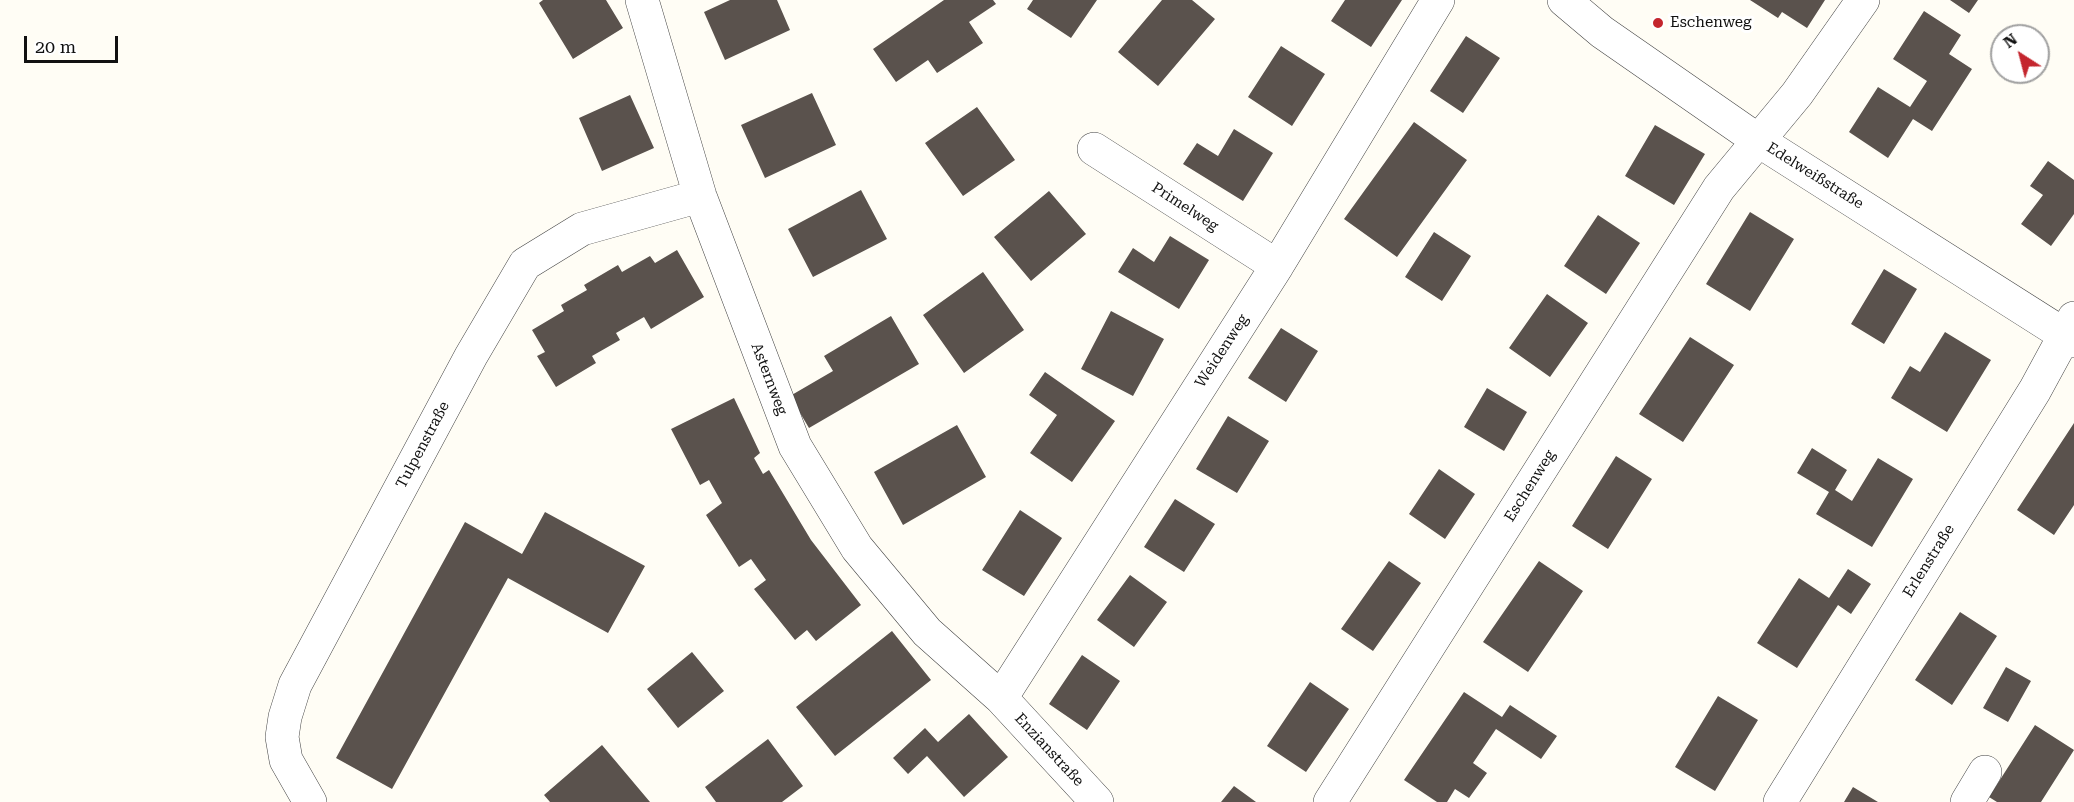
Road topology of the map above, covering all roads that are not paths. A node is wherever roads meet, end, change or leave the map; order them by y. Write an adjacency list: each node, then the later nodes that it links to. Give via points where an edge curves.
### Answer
1 (642, 0): 7 (street, Asternweg)
2 (1438, 0): 8 (street, Weidenweg)
3 (1564, 0): 5 (street, Edelweißstraße, via 1602,32)
4 (1863, 0): 5 (street, Eschenweg)
5 (1759, 141): 9 (street, Edelweißstraße); 14 (street, Eschenweg, via 1719,188)
6 (1094, 149): 8 (street, Primelweg)
7 (700, 196): 10 (street, Asternweg, via 795,446 857,548 927,632); 12 (street, Tulpenstraße, via 582,229 525,264 471,356 295,685 282,737 286,760)
8 (1276, 266): 10 (street, Weidenweg)
9 (2071, 331): 15 (street, Erlenstraße)
10 (1001, 698): 13 (street, Enzianstraße)
11 (1986, 772): 16 (street)
12 (310, 802)
13 (1097, 802)
14 (1330, 802)
15 (1780, 802)
16 (1967, 802)

